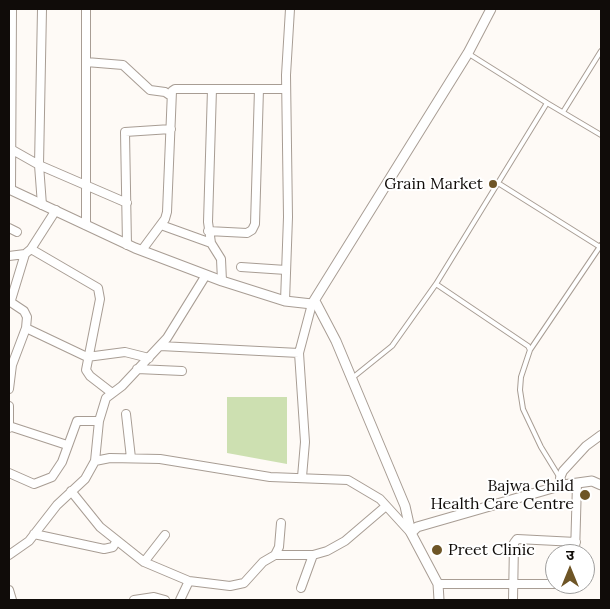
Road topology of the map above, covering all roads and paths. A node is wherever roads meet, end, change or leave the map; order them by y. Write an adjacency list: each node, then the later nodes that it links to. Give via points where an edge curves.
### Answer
1 (12, 9): 17 (street)
2 (42, 9): 18 (street)
3 (86, 9): 8 (street)
4 (290, 9): 11 (street)
5 (491, 9): 7 (street)
6 (601, 51): 14 (lane)
7 (468, 53): 13 (lane); 42 (street)
8 (86, 62): 12 (street, via 123,65 148,89); 20 (street)
9 (212, 89): 10 (street); 12 (street, via 176,89); 28 (street)
10 (258, 89): 11 (street); 28 (street, via 255,224 247,233)
11 (286, 89): 37 (street)
12 (171, 96): 15 (street)
13 (547, 102): 14 (lane); 19 (lane)
14 (563, 112): 16 (lane)
15 (171, 129): 22 (street, via 125,132); 26 (street, via 167,212)
16 (601, 134)
17 (10, 148): 18 (street); 21 (street)
18 (39, 165): 20 (street); 23 (street)
19 (498, 183): 32 (lane); 40 (lane)
20 (86, 184): 22 (street); 25 (street)
21 (10, 190): 23 (street)
22 (127, 202): 31 (street)
23 (42, 205): 24 (street)
24 (56, 210): 25 (street); 34 (street)
25 (86, 225): 31 (street)
26 (161, 225): 30 (street); 33 (street)
27 (9, 228): 29 (street)
28 (208, 231): 30 (street)
29 (17, 232)
30 (211, 243): 39 (street, via 221,260)
31 (127, 244): 33 (street)
32 (601, 246): 46 (lane)
33 (142, 250): 38 (street)
34 (28, 252): 35 (street); 43 (street); 48 (street, via 98,288 100,299)
35 (9, 256)
36 (241, 267): 37 (street)
37 (286, 270): 41 (street)
38 (206, 275): 39 (street); 45 (street)
39 (222, 281): 41 (street)
40 (436, 284): 46 (lane, via 524,342); 52 (lane, via 392,346)
41 (285, 301): 42 (street)
42 (314, 302): 47 (street); 52 (street)
43 (10, 306): 44 (street, via 24,312)
44 (26, 328): 48 (street); 53 (street, via 12,366)
45 (160, 346): 47 (street); 49 (street)
46 (530, 350): 65 (lane, via 521,377 520,398 540,447)
47 (299, 353): 64 (street, via 305,442)
48 (87, 357): 49 (street, via 116,352); 54 (street, via 87,373)
49 (148, 358): 50 (street)
50 (137, 369): 51 (street); 54 (street)
51 (182, 371)
52 (351, 379): 72 (street, via 405,506)
53 (9, 389)
54 (112, 393): 57 (street, via 106,398)
55 (9, 406): 58 (street)
56 (126, 414): 61 (street)
57 (99, 421): 60 (street, via 77,421); 62 (street)
58 (9, 427): 60 (street)
59 (601, 435): 65 (street, via 570,461)
60 (67, 445): 63 (street, via 57,470 41,482 29,483)
61 (130, 458): 62 (street); 64 (street, via 182,462 270,477)
62 (95, 460): 68 (street, via 85,479)
63 (9, 473)
64 (302, 477): 69 (street, via 348,480)
65 (561, 481): 66 (street); 72 (street, via 417,527)
66 (577, 483): 67 (street, via 592,481); 75 (street)
67 (601, 485)
68 (71, 491): 71 (street); 74 (street)
69 (386, 506): 72 (street); 78 (street, via 345,541)
70 (281, 523): 77 (street)
71 (34, 534): 74 (street, via 104,549 113,547); 76 (street)
72 (411, 534): 81 (street)
73 (165, 535): 79 (street)
74 (116, 542): 79 (street)
75 (576, 542): 82 (street, via 517,539 514,543)
76 (9, 555)
77 (275, 555): 78 (street); 80 (street, via 263,562 239,586)
78 (312, 555): 84 (street)
79 (144, 562): 80 (street)
80 (190, 581): 89 (street)
81 (438, 584): 82 (street); 90 (street)
82 (514, 584): 83 (street); 91 (street)
83 (545, 584)
84 (301, 588)
85 (9, 590): 86 (street)
86 (12, 600)
87 (134, 600): 88 (street, via 154,597)
88 (165, 600)
89 (180, 600)
90 (439, 600)
91 (513, 600)

